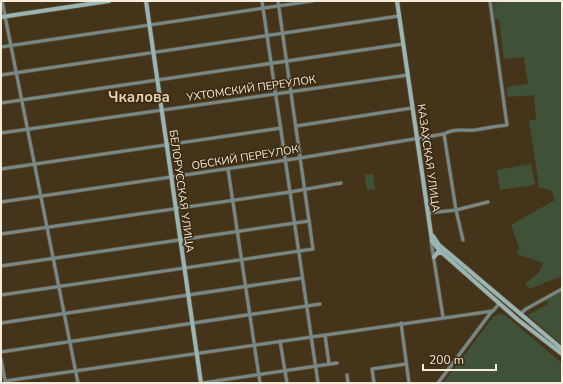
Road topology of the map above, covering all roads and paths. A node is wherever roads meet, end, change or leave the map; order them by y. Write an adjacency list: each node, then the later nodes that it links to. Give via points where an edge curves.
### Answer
1 (2, 1): 11 (street)
2 (109, 1): 11 (main road)
3 (146, 1): 13 (main road, БЕЛОРУССКАЯ УЛИЦА)
4 (262, 1): 10 (street)
5 (278, 1): 9 (street)
6 (312, 1): 9 (street)
7 (397, 1): 12 (main road, КАЗАХСКАЯ УЛИЦА)
8 (490, 1): 36 (street, ОБСКИЙ ПЕРЕУЛОК, via 507,125 450,131)
9 (279, 6): 10 (street); 14 (street)
10 (263, 8): 13 (street); 15 (street)
11 (3, 16): 17 (street)
12 (399, 16): 14 (street); 16 (main road, КАЗАХСКАЯ УЛИЦА)
13 (149, 24): 17 (street); 19 (main road, БЕЛОРУССКАЯ УЛИЦА)
14 (283, 34): 15 (street); 20 (street)
15 (267, 36): 19 (street); 21 (street)
16 (403, 44): 20 (street); 24 (main road, КАЗАХСКАЯ УЛИЦА)
17 (10, 45): 18 (street); 22 (street)
18 (1, 47)
19 (153, 52): 22 (street); 25 (main road, БЕЛОРУССКАЯ УЛИЦА)
20 (286, 61): 21 (street); 26 (street)
21 (271, 63): 25 (street); 27 (street)
22 (15, 73): 23 (street); 28 (street)
23 (1, 75)
24 (408, 75): 26 (street, УХТОМСКИЙ ПЕРЕУЛОК); 30 (main road, КАЗАХСКАЯ УЛИЦА)
25 (157, 80): 28 (street); 31 (main road, БЕЛОРУССКАЯ УЛИЦА)
26 (291, 92): 27 (street, УХТОМСКИЙ ПЕРЕУЛОК); 32 (street)
27 (276, 94): 31 (street, УХТОМСКИЙ ПЕРЕУЛОК); 33 (street)
28 (21, 101): 29 (street); 34 (street)
29 (1, 103)
30 (412, 108): 32 (street); 37 (main road, КАЗАХСКАЯ УЛИЦА)
31 (162, 110): 34 (street, УХТОМСКИЙ ПЕРЕУЛОК); 38 (main road, БЕЛОРУССКАЯ УЛИЦА)
32 (296, 126): 39 (street)
33 (281, 128): 38 (street); 40 (street)
34 (26, 129): 35 (street, УХТОМСКИЙ ПЕРЕУЛОК); 41 (street)
35 (1, 133)
36 (444, 134): 37 (street, ОБСКИЙ ПЕРЕУЛОК); 53 (street)
37 (417, 139): 39 (street, ОБСКИЙ ПЕРЕУЛОК); 54 (main road, КАЗАХСКАЯ УЛИЦА)
38 (167, 145): 41 (street); 44 (main road, БЕЛОРУССКАЯ УЛИЦА)
39 (300, 158): 40 (street, ОБСКИЙ ПЕРЕУЛОК); 46 (street)
40 (285, 160): 43 (street, ОБСКИЙ ПЕРЕУЛОК); 47 (street)
41 (35, 164): 42 (street); 48 (street)
42 (1, 169)
43 (228, 169): 44 (street, ОБСКИЙ ПЕРЕУЛОК); 49 (street)
44 (171, 177): 48 (street, ОБСКИЙ ПЕРЕУЛОК); 52 (main road, БЕЛОРУССКАЯ УЛИЦА)
45 (341, 183): 46 (street)
46 (304, 190): 47 (street); 55 (street)
47 (290, 192): 49 (street); 56 (street)
48 (41, 196): 50 (street, ОБСКИЙ ПЕРЕУЛОК); 58 (street)
49 (232, 201): 52 (street); 59 (street)
50 (1, 202)
51 (488, 202): 53 (street)
52 (176, 209): 58 (street); 62 (main road, БЕЛОРУССКАЯ УЛИЦА)
53 (456, 210): 54 (street); 63 (street)
54 (428, 213): 57 (main road, КАЗАХСКАЯ УЛИЦА)
55 (309, 221): 56 (street); 64 (street, via 313,249)
56 (294, 223): 59 (street); 64 (street)
57 (430, 224): 61 (main road, КАЗАХСКАЯ УЛИЦА); 72 (main road, via 437,243)
58 (47, 227): 60 (street); 67 (street)
59 (237, 232): 62 (street); 68 (street)
60 (1, 234)
61 (431, 238): 65 (main road); 66 (street, КАЗАХСКАЯ УЛИЦА)
62 (180, 240): 67 (street); 70 (main road, БЕЛОРУССКАЯ УЛИЦА)
63 (463, 240)
64 (298, 251): 68 (street); 71 (street)
65 (442, 253): 66 (main road); 74 (main road)
66 (434, 257): 86 (street, КАЗАХСКАЯ УЛИЦА)
67 (53, 258): 69 (street); 73 (street)
68 (241, 260): 70 (street); 75 (street)
69 (1, 266)
70 (184, 268): 73 (street); 78 (main road, БЕЛОРУССКАЯ УЛИЦА)
71 (302, 278): 75 (street); 81 (street)
72 (483, 282): 74 (main road); 84 (main road)
73 (59, 286): 77 (street); 83 (street)
74 (479, 286): 80 (main road)
75 (245, 287): 78 (street); 85 (street)
76 (562, 289): 84 (street)
77 (1, 295)
78 (188, 296): 83 (street); 89 (main road, БЕЛОРУССКАЯ УЛИЦА)
79 (320, 304): 81 (street)
80 (499, 304): 82 (street); 87 (main road)
81 (307, 306): 85 (street); 92 (street)
82 (493, 311): 86 (street); 117 (street)
83 (64, 314): 88 (street); 93 (street)
84 (520, 314): 87 (main road); 96 (main road)
85 (249, 315): 89 (street); 95 (street)
86 (443, 317): 90 (street)
87 (517, 319): 96 (main road)
88 (1, 323)
89 (192, 323): 93 (street); 98 (main road, БЕЛОРУССКАЯ УЛИЦА)
90 (401, 323): 91 (street); 102 (street)
91 (325, 335): 92 (street); 101 (street)
92 (311, 337): 94 (street); 103 (street)
93 (69, 341): 97 (street); 105 (street)
94 (280, 342): 95 (street); 104 (street)
95 (254, 345): 98 (street); 106 (street)
96 (561, 350)
97 (1, 352)
98 (196, 354): 105 (street); 110 (main road, БЕЛОРУССКАЯ УЛИЦА)
99 (1, 359): 108 (street)
100 (337, 362): 101 (street)
101 (329, 364): 103 (street)
102 (406, 364): 115 (street, via 372,369); 116 (street)
103 (315, 366): 104 (street); 113 (street)
104 (285, 370): 106 (street); 112 (street)
105 (75, 371): 108 (street); 109 (street)
106 (258, 374): 110 (street); 111 (street)
107 (347, 375): 114 (street)
108 (5, 382)
109 (78, 383)
110 (201, 383)
111 (260, 383)
112 (286, 383)
113 (318, 383)
114 (348, 383)
115 (374, 383)
116 (409, 383)
117 (438, 383)

